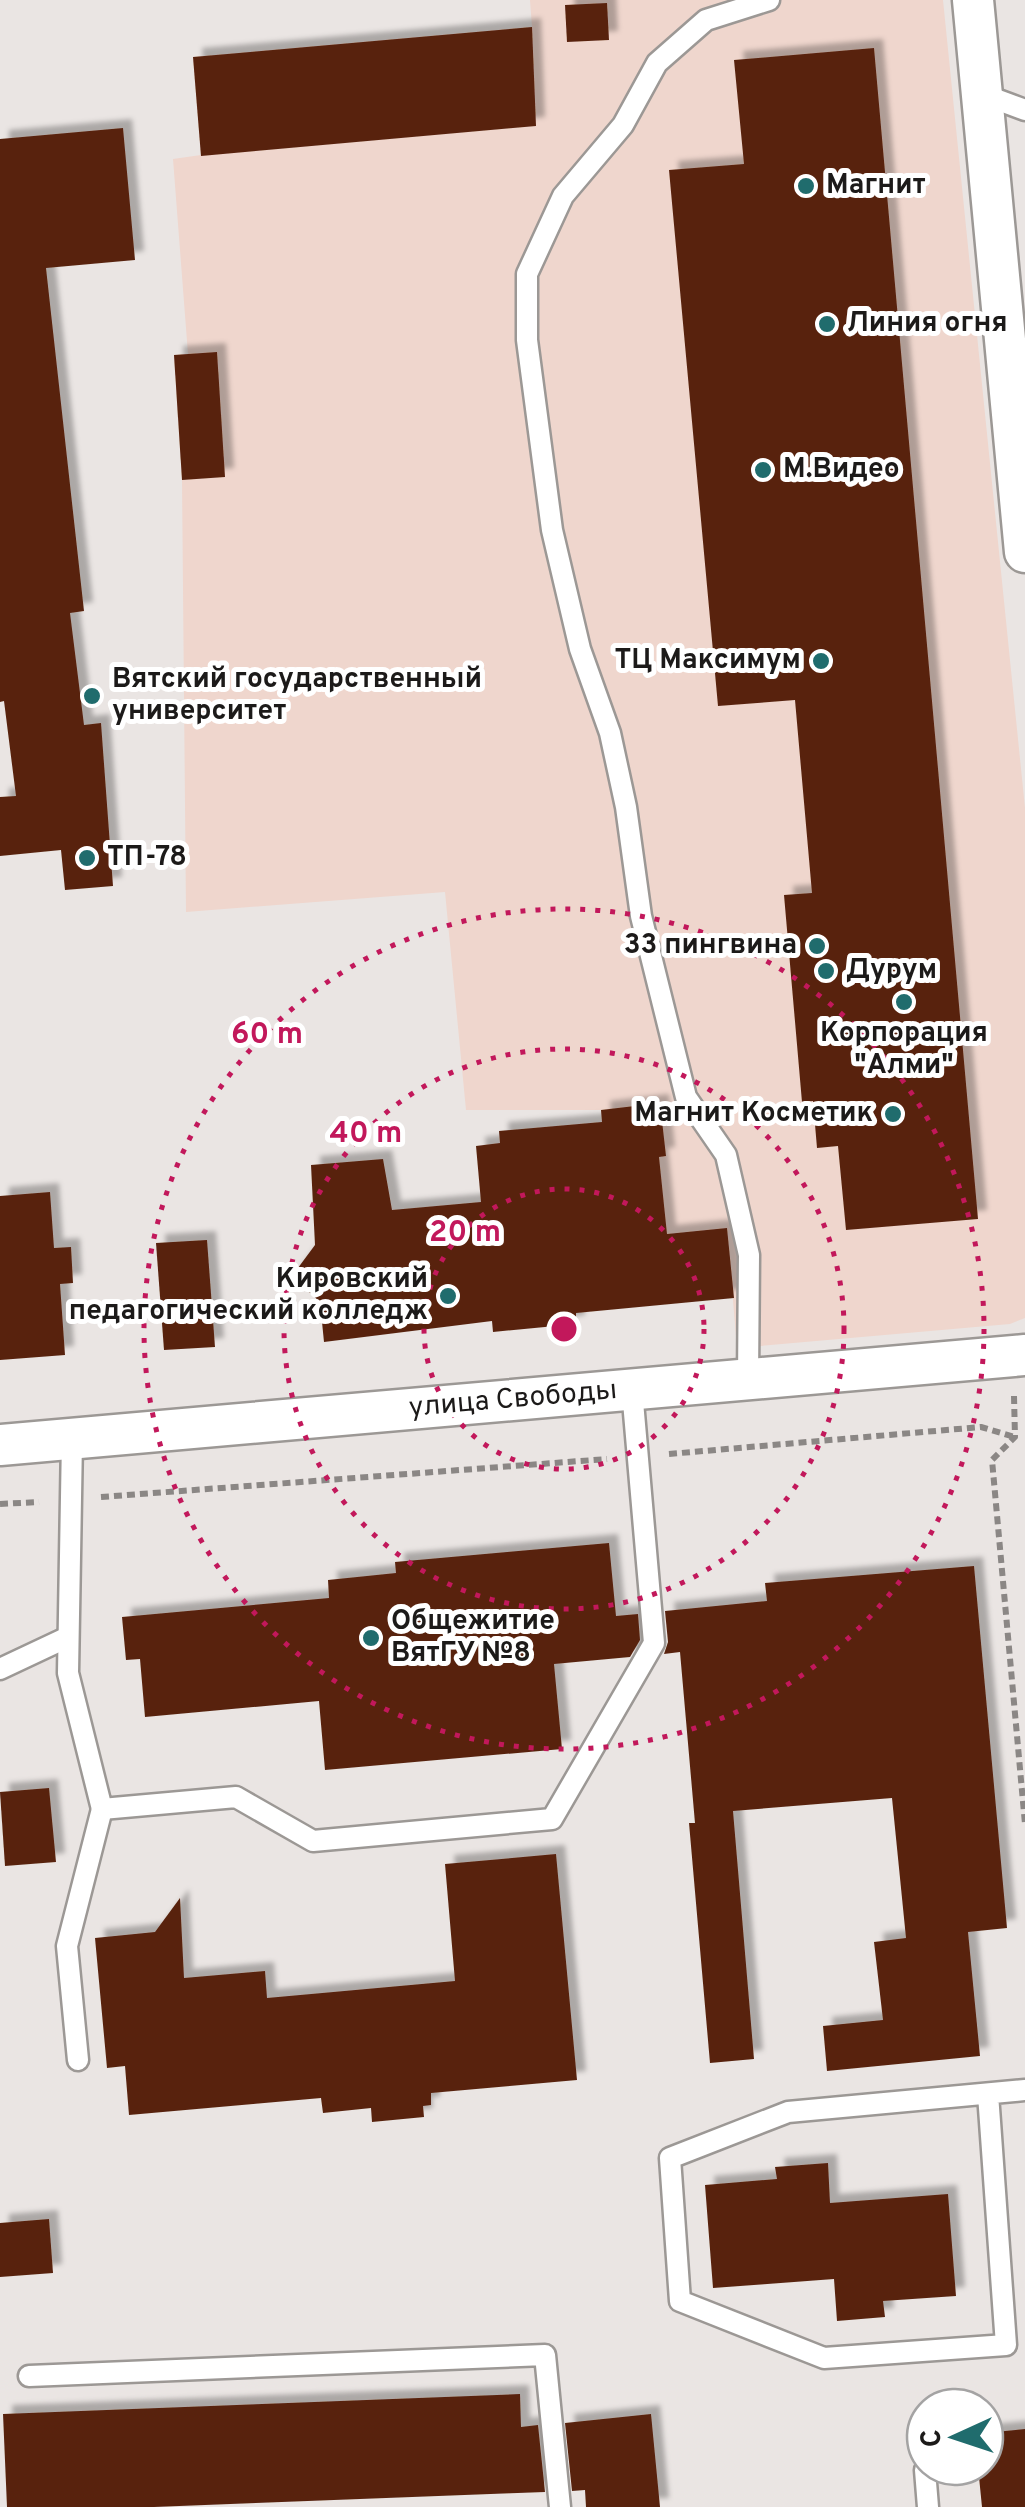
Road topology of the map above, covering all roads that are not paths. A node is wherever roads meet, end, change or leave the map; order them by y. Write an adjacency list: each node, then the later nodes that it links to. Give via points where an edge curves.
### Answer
1 (767, 0): 7 (lane, via 706,20 658,62 623,126 563,196 527,274 527,340 552,530 580,650 610,733 640,916 686,1098 726,1155 749,1255)
2 (973, 0): 3 (street)
3 (982, 94): 4 (lane); 5 (street)
4 (1025, 110)
5 (1025, 552)
6 (1019, 1356): 7 (street, улица Свободы)
7 (748, 1379): 8 (street, улица Свободы)
8 (632, 1390): 9 (street, улица Свободы); 13 (lane, via 654,1643 552,1819 313,1841 236,1797)
9 (72, 1439): 10 (street, улица Свободы); 11 (lane)
10 (0, 1445)
11 (68, 1637): 12 (lane); 13 (lane, via 68,1673)
12 (0, 1669)
13 (102, 1810): 14 (lane, via 68,1946)
14 (78, 2060)
15 (1025, 2090): 16 (lane)
16 (988, 2094): 16 (lane, via 788,2112 670,2158 680,2301 824,2358 1006,2345)
17 (29, 2376): 18 (lane, via 545,2355)
18 (560, 2507)

